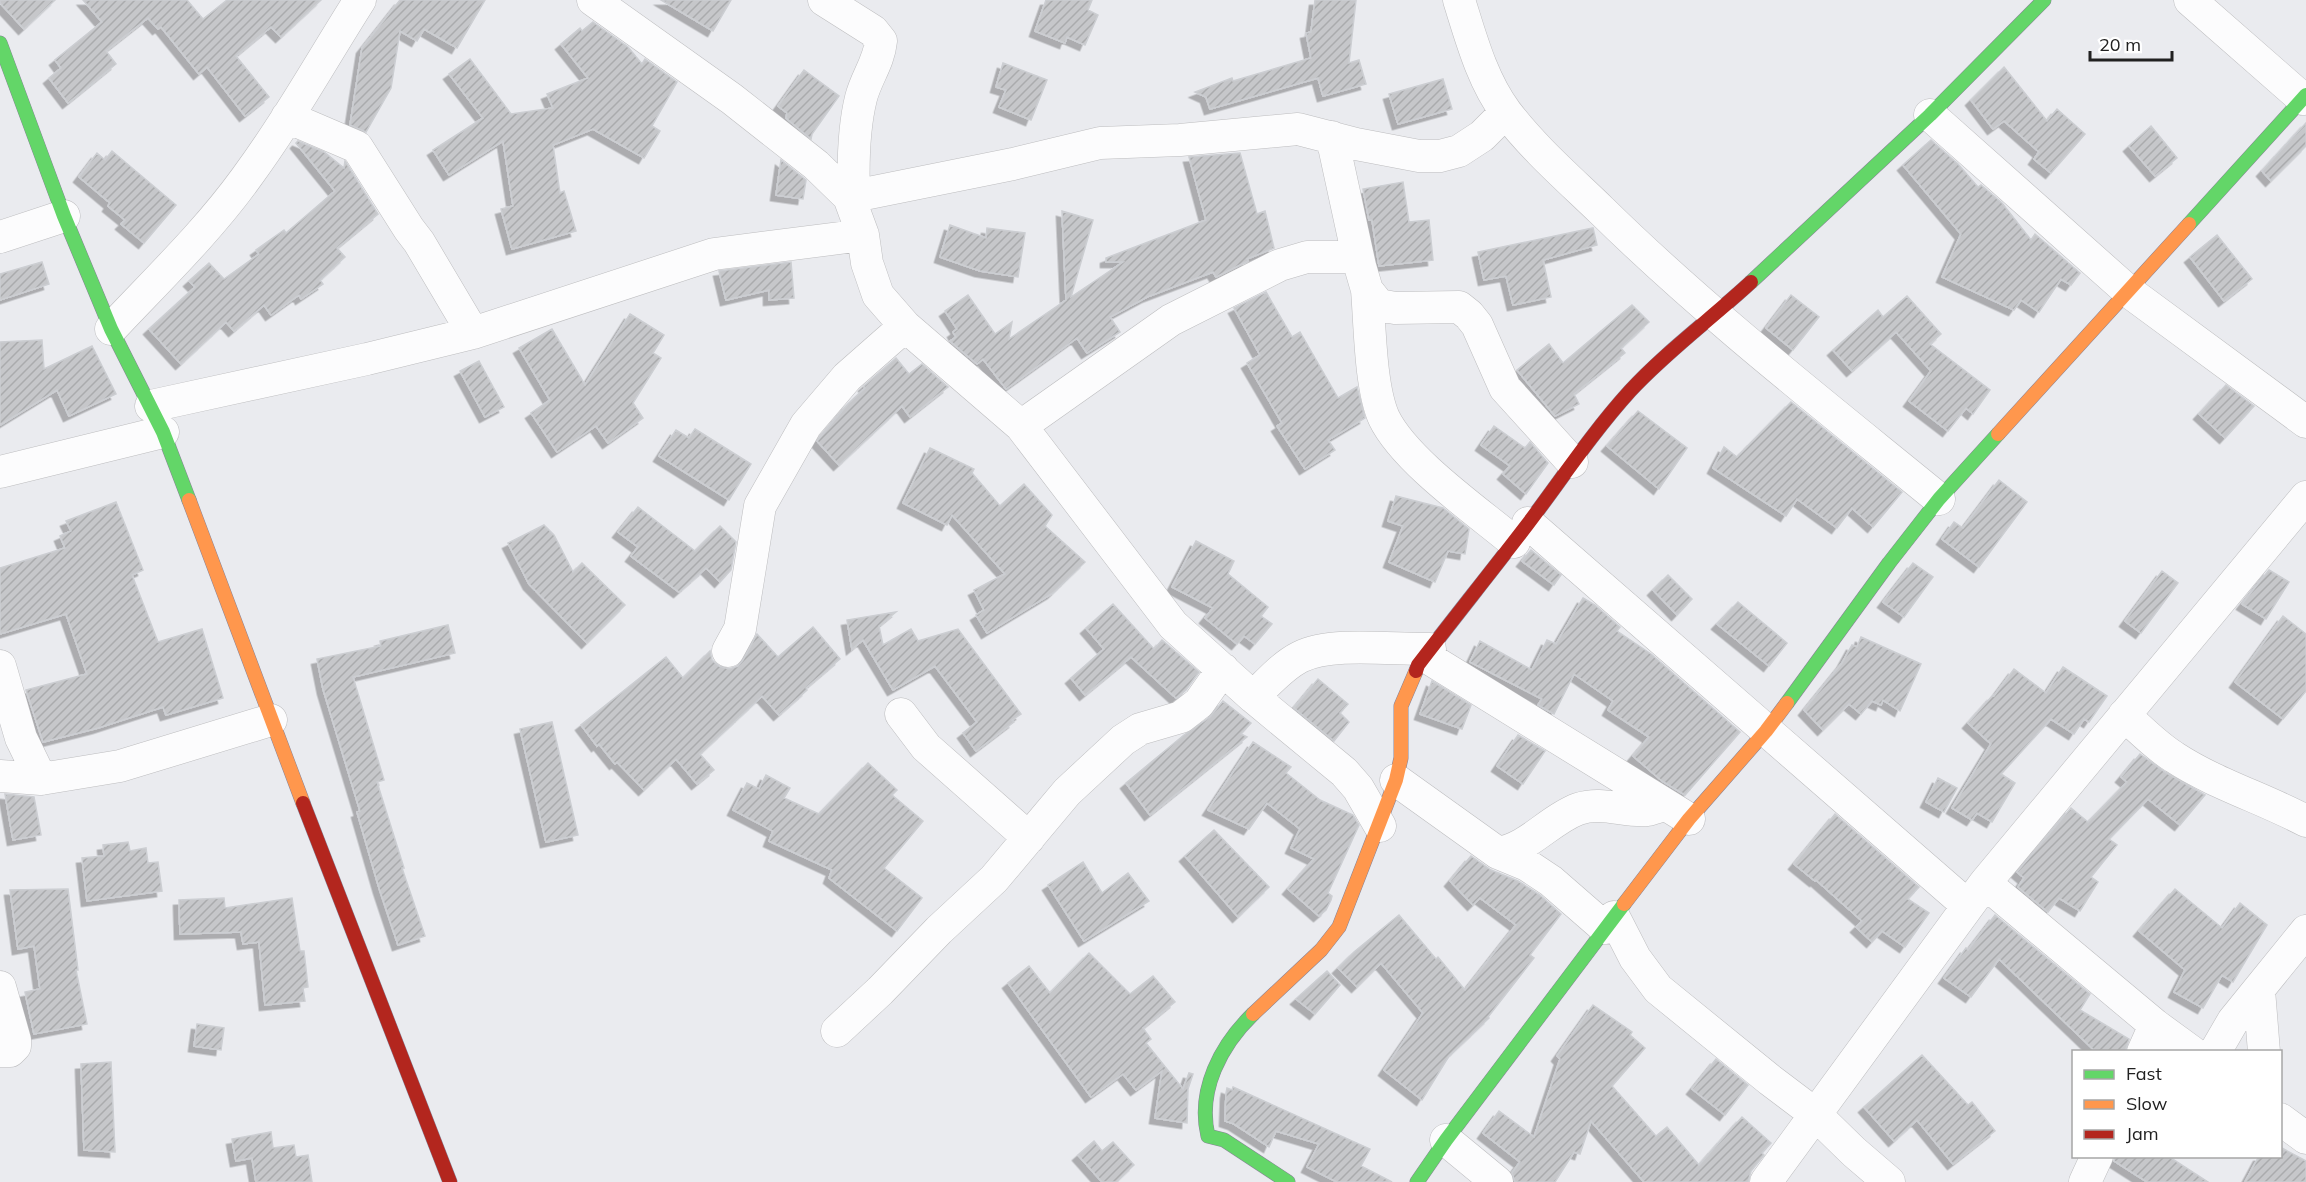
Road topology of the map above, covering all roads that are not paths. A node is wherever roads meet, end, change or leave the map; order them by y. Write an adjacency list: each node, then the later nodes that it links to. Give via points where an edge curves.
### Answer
1 (360, 0): 11 (street)
2 (593, 0): 13 (street, via 732,99)
3 (824, 0): 13 (street, via 873,31 881,41 880,55 860,101)
4 (1459, 0): 9 (street, via 1476,53)
5 (2044, 0): 10 (street)
6 (2190, 0): 8 (street)
7 (0, 43): 14 (street)
8 (2305, 97): 19 (street)
9 (1506, 112): 12 (street, via 1482,136 1459,151 1440,156 1419,156); 20 (street, via 1545,156)
10 (1930, 115): 19 (street); 20 (street)
11 (287, 117): 22 (street, via 246,179 189,247); 23 (street, via 357,147)
12 (1332, 137): 13 (street, via 1298,129 1100,143); 17 (street)
13 (851, 196): 15 (street)
14 (64, 216): 16 (street); 22 (street)
15 (863, 235): 21 (street, via 878,295); 23 (street, via 714,254)
16 (0, 237)
17 (1358, 257): 18 (street); 26 (street, via 1307,257 1280,265 1171,320)
18 (1367, 290): 27 (street, via 1379,305 1459,308 1469,315 1505,388); 31 (street, via 1376,392 1394,433 1423,466)
19 (2128, 291): 25 (street); 30 (street)
20 (1715, 316): 27 (street, via 1668,352); 30 (street)
21 (905, 326): 26 (street); 32 (street, via 847,377 807,425 760,506 740,629)
22 (111, 329): 24 (street)
23 (473, 333): 24 (street)
24 (157, 419): 28 (street); 39 (street)
25 (2306, 422)
26 (1022, 426): 35 (street, via 1173,625)
27 (1572, 462): 31 (street)
28 (0, 472)
29 (2306, 496): 38 (street)
30 (1939, 499): 40 (street)
31 (1521, 533): 33 (street); 40 (street)
32 (728, 651)
33 (1428, 653): 36 (street, via 1359,648 1314,652 1298,658); 43 (street, via 1418,665 1401,706 1401,758); 44 (street)
34 (0, 666): 42 (street, via 21,738)
35 (1222, 669): 36 (street); 47 (street, via 1199,703 1181,717 1140,729 1123,740 1067,792)
36 (1252, 697): 46 (street, via 1344,771)
37 (901, 714): 47 (street, via 926,747)
38 (2124, 715): 45 (street, via 2173,757); 49 (street)
39 (271, 720): 42 (street, via 120,766); 65 (street)
40 (1766, 731): 44 (street); 49 (street)
41 (0, 776): 42 (street)
42 (41, 779)
43 (1396, 780): 46 (street); 48 (street)
44 (1677, 812): 48 (street, via 1606,805 1580,808 1513,851); 50 (street)
45 (2306, 821)
46 (1380, 826): 66 (street, via 1339,927 1321,950 1230,1039 1207,1089 1208,1136 1224,1140)
47 (1029, 838): 54 (street, via 994,879)
48 (1498, 853): 50 (street, via 1527,865)
49 (1976, 894): 55 (street); 60 (street)
50 (1610, 922): 60 (street, via 1658,989); 63 (street)
51 (2306, 931): 53 (street)
52 (0, 987): 59 (street, via 15,1046 10,1051)
53 (2259, 990): 57 (street, via 2233,1021); 58 (street)
54 (837, 1031)
55 (2149, 1038): 56 (street)
56 (2186, 1050)
57 (2217, 1050)
58 (2264, 1050)
59 (0, 1051)
60 (1815, 1114): 69 (street); 70 (street)
61 (2282, 1120): 62 (street)
62 (2306, 1137)
63 (1446, 1140): 67 (street); 68 (street)
64 (2096, 1158): 71 (street)
65 (450, 1182)
66 (1288, 1182)
67 (1417, 1182)
68 (1497, 1182)
69 (1766, 1182)
70 (1889, 1182)
71 (2085, 1182)

